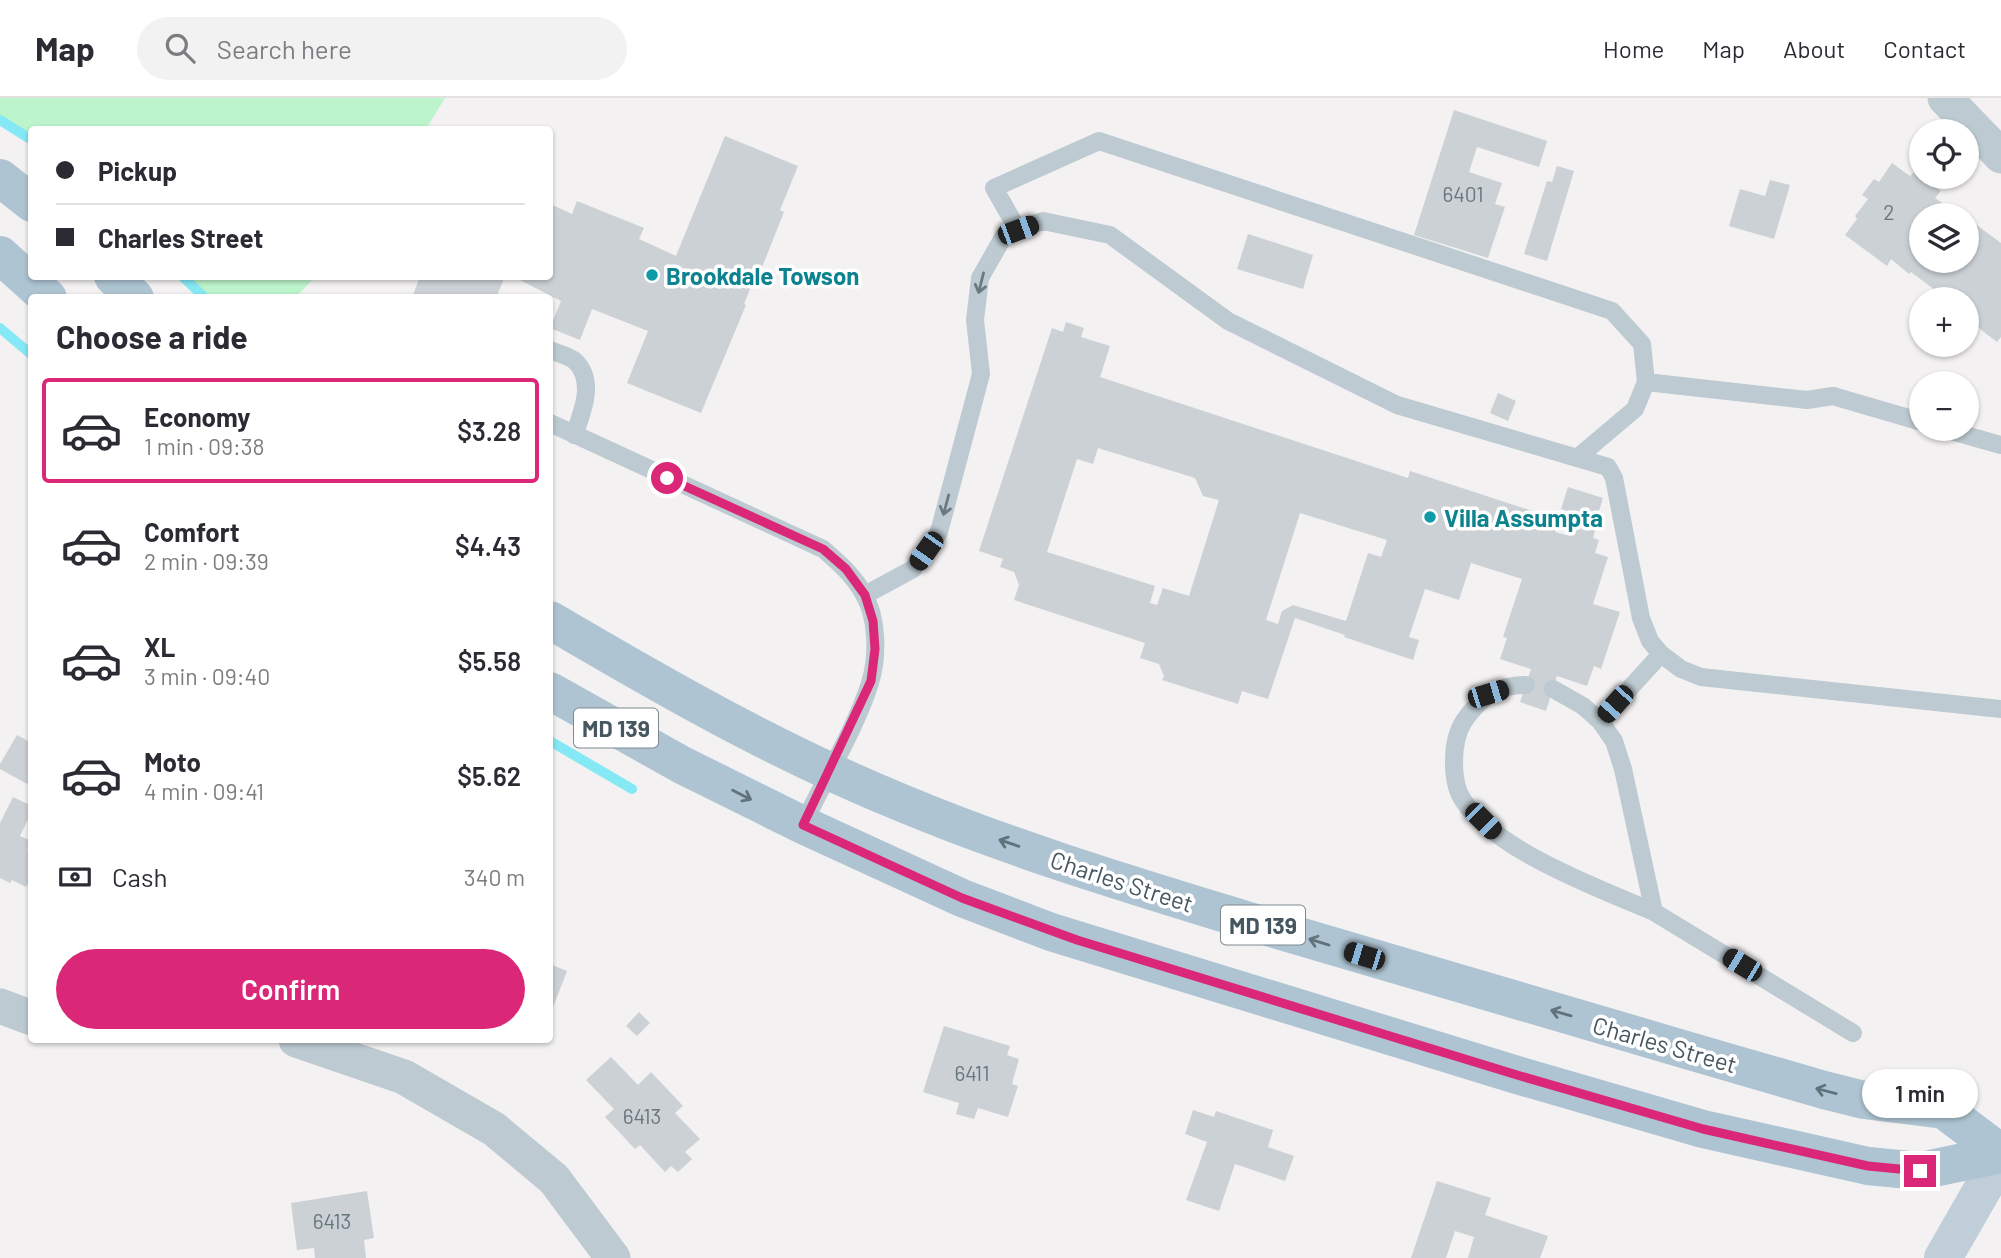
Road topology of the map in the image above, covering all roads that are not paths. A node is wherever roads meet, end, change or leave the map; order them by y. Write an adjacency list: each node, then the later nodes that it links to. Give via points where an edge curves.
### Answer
1 (1945, 98): 2 (street)
2 (2001, 156)
3 (0, 178): 4 (main road)
4 (28, 200)
5 (1018, 230): 11 (lane, via 994,188 1099,141 1612,311 1642,344); 17 (lane, via 1043,221 1110,235 1228,321 1397,405); 18 (lane, one-way to 18, via 1005,234 980,278 975,320 981,374 939,533 913,569)
6 (0, 255): 8 (main road)
7 (117, 280): 9 (main road)
8 (44, 294)
9 (131, 294)
10 (553, 351): 14 (lane, via 574,360 585,375 583,409)
11 (1646, 382): 12 (lane, via 1807,400 1833,397); 17 (lane, via 1635,409)
12 (1909, 418)
13 (553, 425): 14 (lane)
14 (574, 435): 18 (lane, via 823,549)
15 (1979, 439): 16 (lane)
16 (2001, 445)
17 (1577, 458): 20 (lane, via 1608,467 1614,478 1641,618)
18 (865, 595): 26 (lane, via 875,649 871,681)
19 (553, 622): 26 (main road, Charles Street / MD 139, via 674,692)
20 (1661, 654): 24 (lane, via 1701,677); 25 (lane)
21 (1526, 685): 28 (lane, via 1488,694 1459,728 1454,780 1460,796 1495,834 1547,866)
22 (1553, 689): 25 (lane)
23 (553, 693): 27 (main road, MD 139, one-way to 27, via 682,765)
24 (2001, 709)
25 (1600, 721): 28 (lane, via 1614,741 1623,769)
26 (829, 771): 27 (lane); 33 (main road, Charles Street / MD 139, one-way to 26, via 1944,1111 1824,1090 1157,893 976,832)
27 (803, 825): 33 (main road, MD 139, via 962,898 1051,932 1703,1129 1868,1166 1920,1171)
28 (1654, 912): 31 (lane)
29 (0, 1006): 30 (street)
30 (28, 1016)
31 (1853, 1032)
32 (305, 1043): 34 (street, via 404,1077 494,1129 554,1178)
33 (2001, 1155): 35 (main road)
34 (613, 1258)
35 (1943, 1258)

